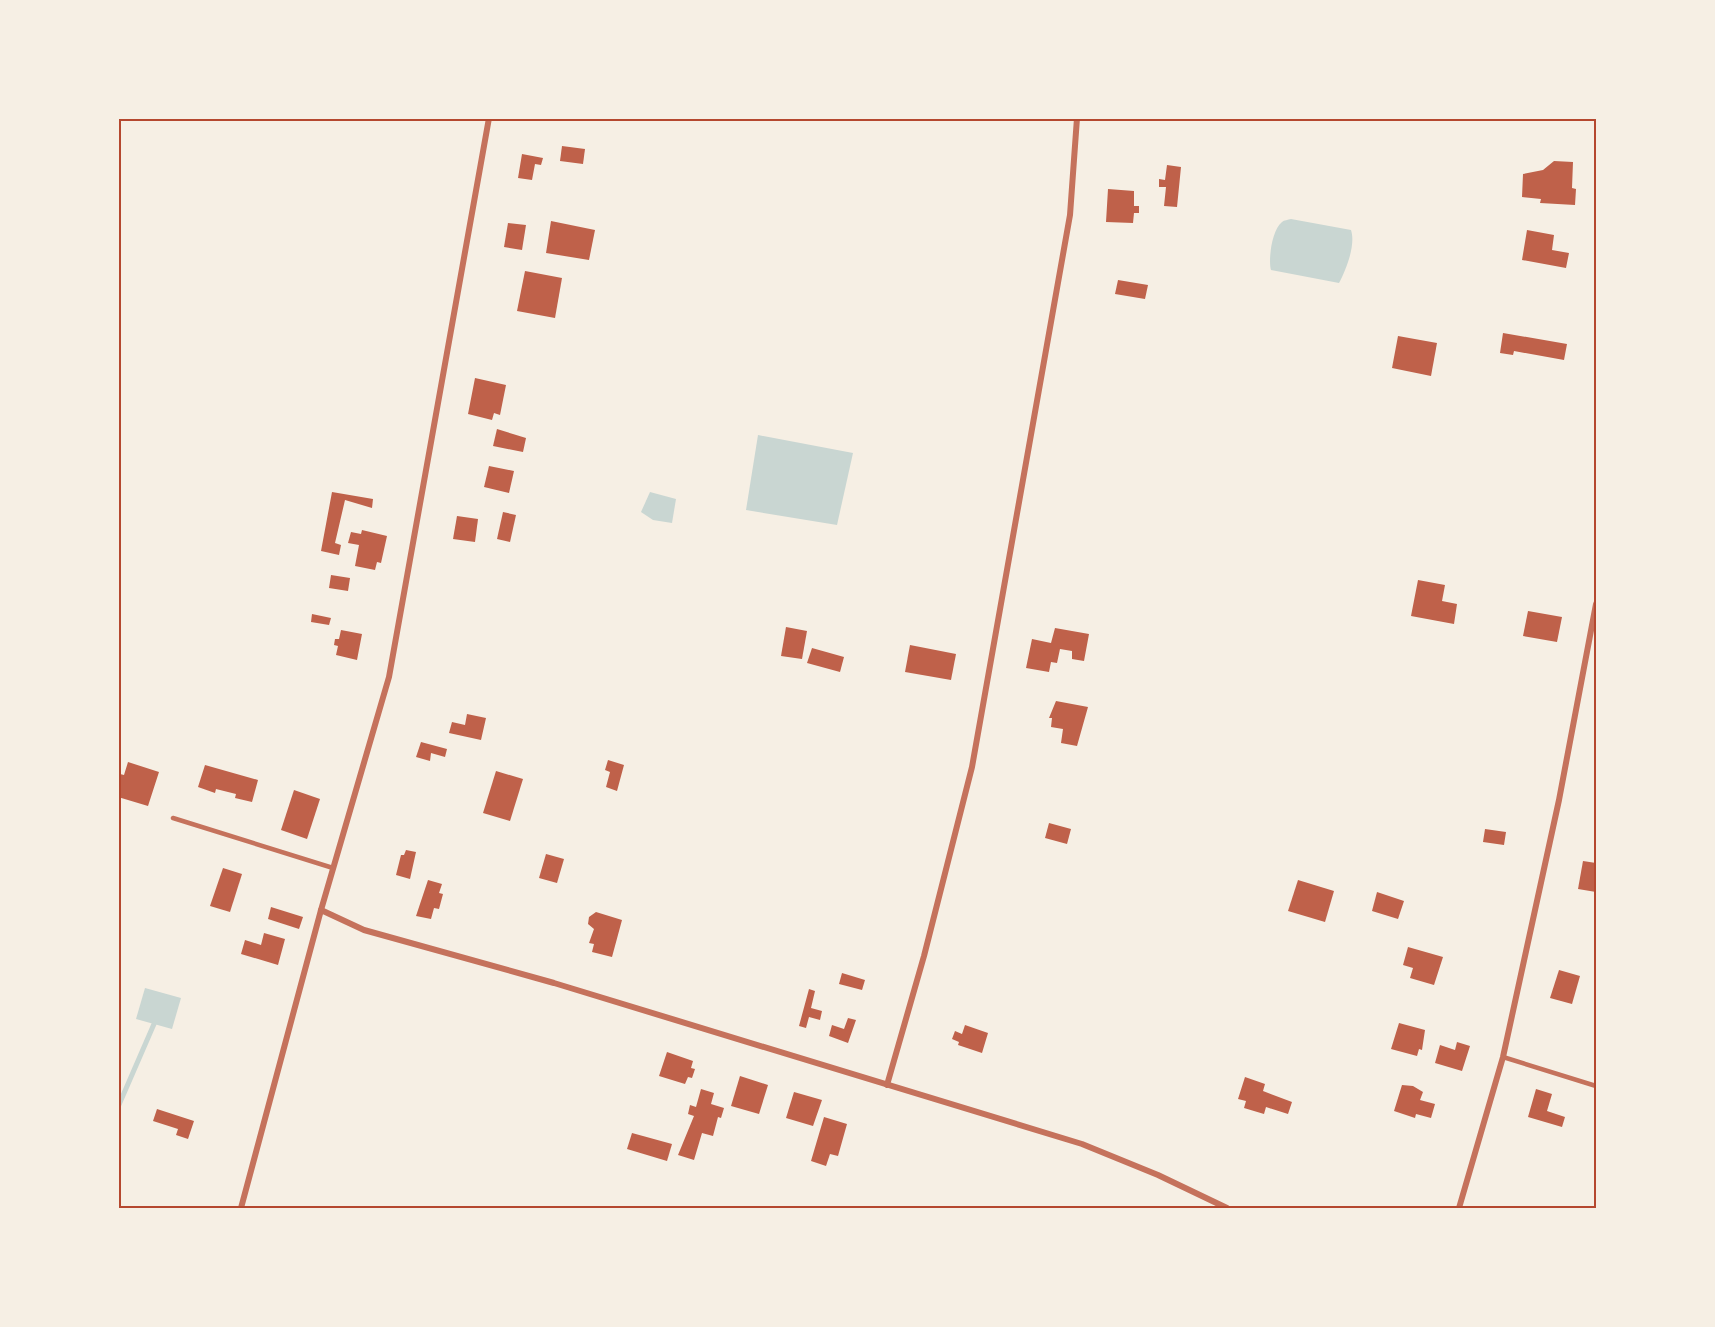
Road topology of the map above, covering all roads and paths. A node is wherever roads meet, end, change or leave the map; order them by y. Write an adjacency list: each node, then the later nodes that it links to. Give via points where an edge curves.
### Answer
1 (489, 118): 5 (street, via 389,677)
2 (1077, 118): 8 (street, via 1070,215 972,767)
3 (1596, 604): 7 (street, via 1559,800)
4 (173, 818): 5 (lane)
5 (333, 868): 6 (street)
6 (321, 910): 8 (street, via 364,930 554,983); 10 (street)
7 (1503, 1058): 9 (lane); 12 (street)
8 (887, 1085): 11 (street, via 1082,1144 1158,1174)
9 (1596, 1086)
10 (241, 1209)
11 (1227, 1209)
12 (1459, 1209)

